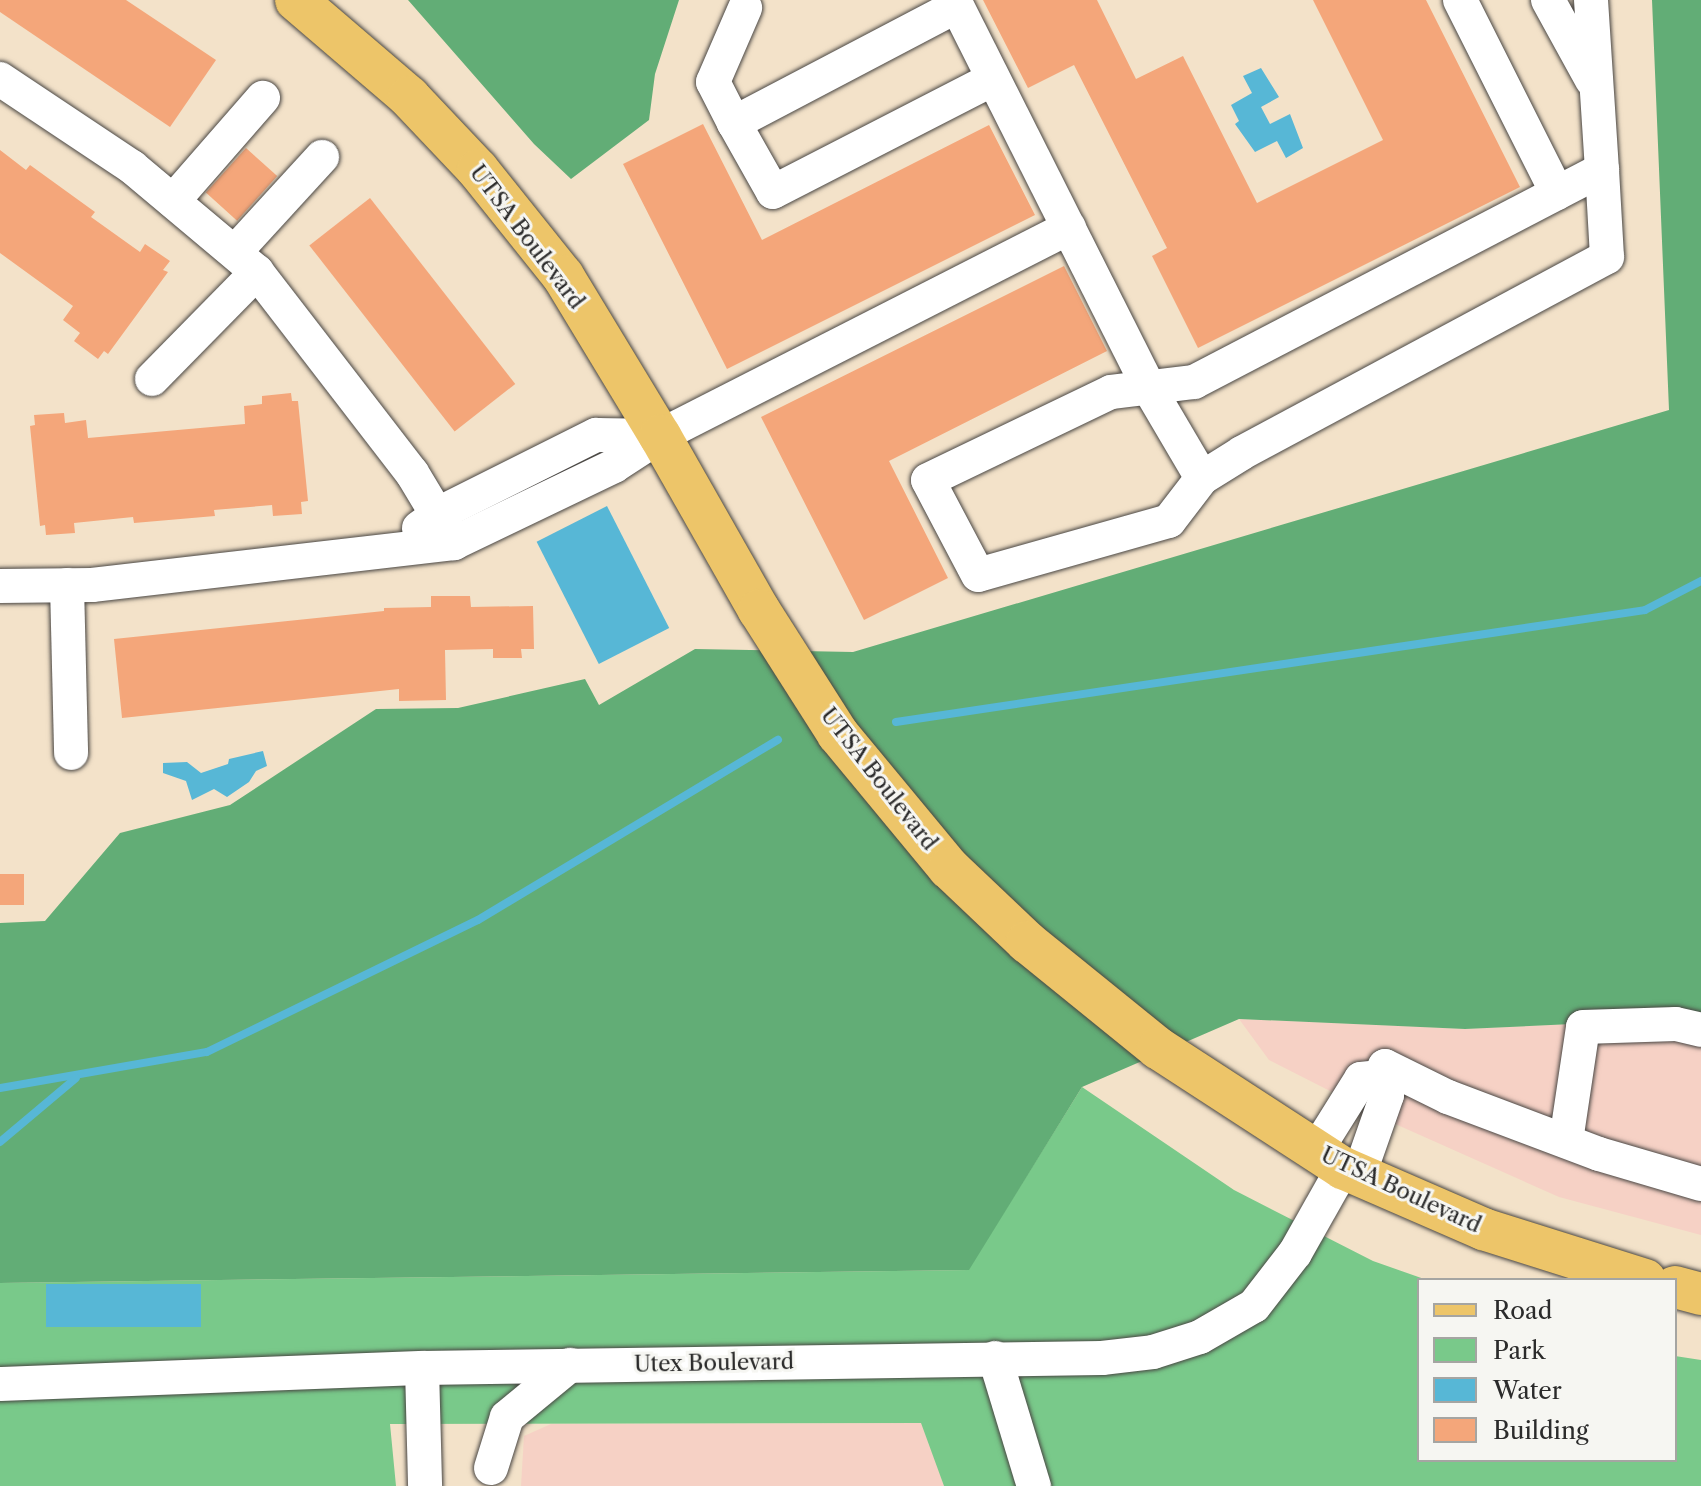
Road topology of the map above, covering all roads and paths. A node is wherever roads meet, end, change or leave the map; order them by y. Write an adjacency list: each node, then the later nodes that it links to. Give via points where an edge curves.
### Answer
1 (296, 0): 20 (main road, UTSA Boulevard, via 409,97 478,170 563,276)
2 (1460, 0): 14 (street)
3 (1548, 0): 9 (street)
4 (1591, 0): 9 (street)
5 (751, 3): 11 (street, via 713,82)
6 (956, 3): 8 (street); 11 (street)
7 (0, 79): 15 (street, via 132,167)
8 (993, 79): 11 (street, via 773,192); 16 (street)
9 (1596, 89): 13 (street)
10 (263, 98): 15 (street)
11 (734, 123)
12 (322, 157): 17 (street)
13 (1602, 170): 14 (street); 21 (street, via 1607,257)
14 (1557, 193): 19 (street, via 1194,382)
15 (173, 201): 17 (street)
16 (1069, 228): 19 (street); 20 (street)
17 (246, 262): 18 (street); 22 (street, via 412,473)
18 (152, 379)
19 (1149, 388): 21 (street); 21 (street, via 1111,392 928,480 978,575 1169,521)
20 (660, 436): 22 (street, via 614,466); 29 (main road, UTSA Boulevard, via 759,610 838,734 949,868 1027,942 1158,1048)
21 (1202, 478)
22 (446, 529): 23 (street, via 387,553)
23 (67, 585): 24 (street); 25 (street)
24 (0, 586)
25 (71, 753)
26 (1701, 1030): 28 (street, via 1676,1024 1583,1027)
27 (1380, 1077): 28 (street, via 1385,1066 1448,1097); 29 (street, via 1387,1095); 29 (street, via 1361,1079)
28 (1566, 1141): 30 (street)
29 (1339, 1165): 31 (main road, UTSA Boulevard, via 1483,1229); 34 (street, Utex Boulevard, via 1295,1253 1254,1306 1200,1337 1153,1352 1102,1358)
30 (1701, 1184)
31 (1639, 1278)
32 (1677, 1288): 33 (main road)
33 (1701, 1294)
34 (995, 1358): 35 (street, Utex Boulevard); 41 (street)
35 (570, 1365): 36 (street, Utex Boulevard); 39 (street, via 507,1417)
36 (489, 1367): 37 (street, Utex Boulevard); 39 (street)
37 (422, 1368): 38 (street, Utex Boulevard); 40 (street)
38 (0, 1384)
39 (491, 1477)
40 (425, 1486)
41 (1034, 1486)

